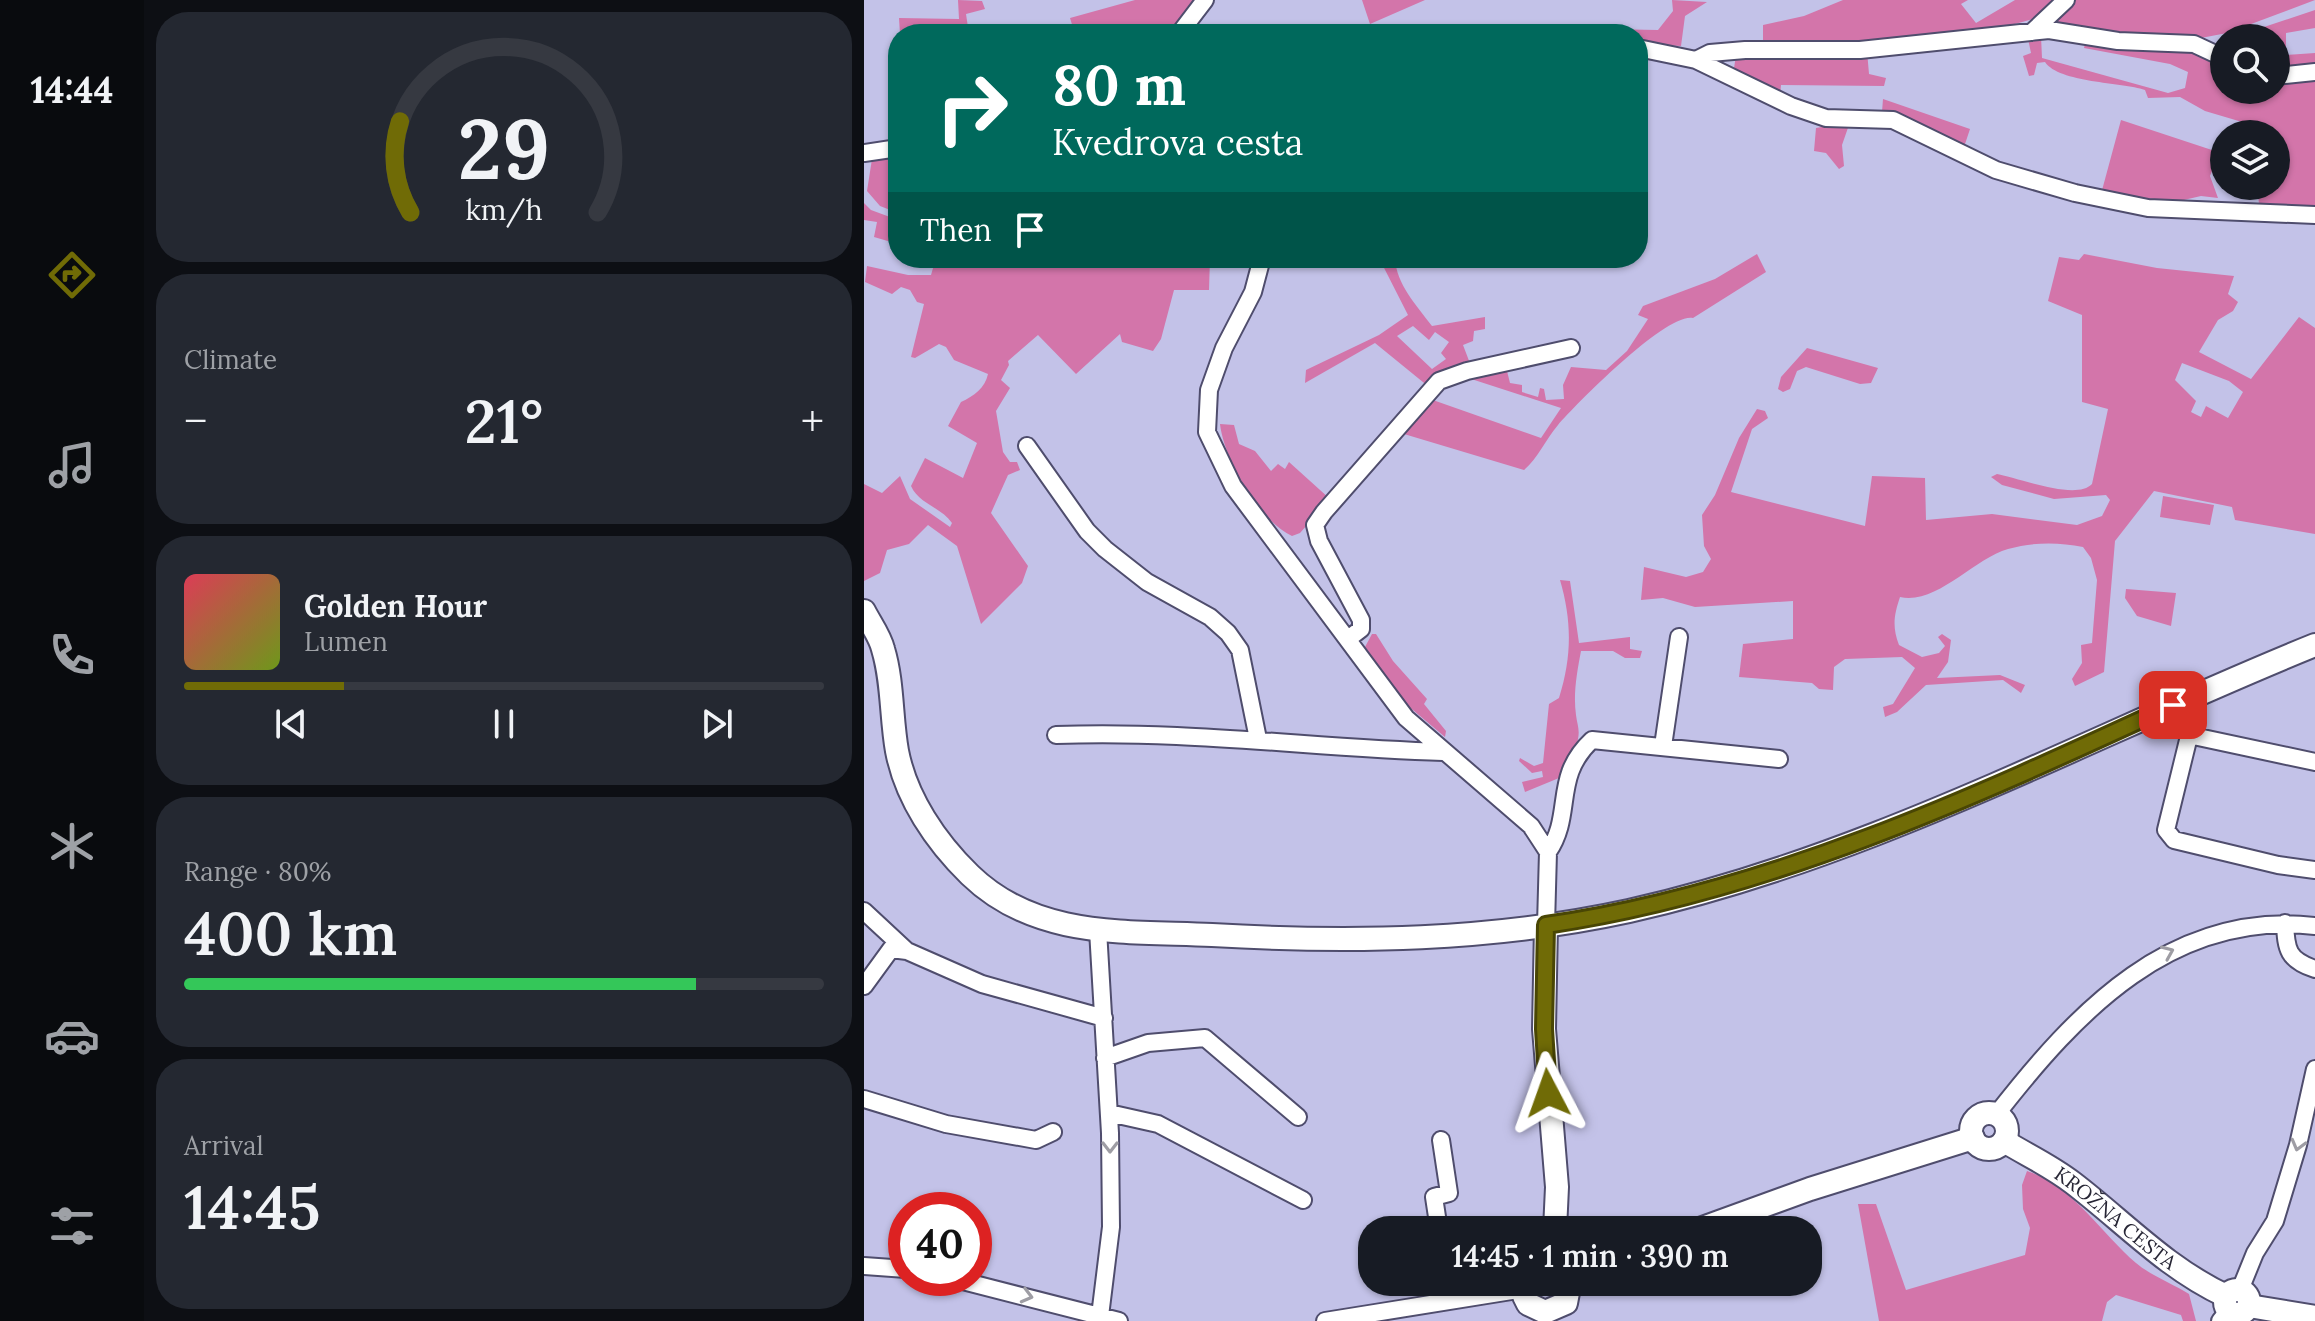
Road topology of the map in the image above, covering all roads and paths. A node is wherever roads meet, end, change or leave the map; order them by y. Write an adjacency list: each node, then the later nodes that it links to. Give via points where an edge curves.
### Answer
1 (1205, 0): 3 (street)
2 (2066, 0): 4 (street)
3 (1187, 24)
4 (2032, 32): 6 (street, via 2194,44); 7 (street, via 1860,50 1745,50 1710,53)
5 (1648, 50): 7 (street)
6 (2210, 51)
7 (1696, 60): 12 (street, via 1814,114 1893,120 1996,170 2075,193 2148,208)
8 (2315, 72): 9 (street)
9 (2290, 75)
10 (888, 149): 11 (street)
11 (864, 153)
12 (2315, 215)
13 (1259, 268): 18 (street, via 1209,390 1207,432 1233,486)
14 (1571, 348): 18 (street, via 1439,381 1324,512 1315,525 1319,541 1361,620 1361,629)
15 (1027, 446): 23 (street, via 1105,549 1228,633 1240,650)
16 (864, 611): 34 (street, via 883,647 904,780 933,833 996,897 1025,914)
17 (1679, 637): 24 (street)
18 (1348, 639): 25 (street, via 1406,718)
19 (2315, 645): 20 (street)
20 (2173, 705): 21 (street); 32 (street, via 1979,794 1860,840 1718,887)
21 (2191, 728): 27 (street, via 2198,737); 29 (street, via 2166,830 2174,840)
22 (1056, 735): 23 (street, via 1138,732)
23 (1258, 739): 25 (street)
24 (1663, 746): 26 (street); 28 (street, via 1592,740 1568,770 1557,840)
25 (1443, 752): 28 (street, via 1531,826)
26 (1779, 759)
27 (2315, 762)
28 (1548, 852): 32 (street)
29 (2315, 870)
30 (864, 911): 35 (street)
31 (2285, 923): 33 (street); 36 (street, via 2286,950 2293,961); 43 (street, one-way to 31, via 2104,996 2154,959 2206,936)
32 (1546, 925): 34 (street, via 1374,941); 51 (street, via 1544,1029)
33 (2315, 926)
34 (1098, 930): 38 (street)
35 (907, 951): 37 (street, via 891,949); 38 (street, via 982,984)
36 (2315, 969)
37 (864, 986)
38 (1104, 1018): 39 (street)
39 (1105, 1058): 42 (street); 44 (street, via 1148,1043 1205,1038)
40 (2315, 1069): 61 (street, one-way to 61, via 2275,1221)
41 (864, 1099): 45 (street, via 946,1124 1036,1140)
42 (1109, 1113): 49 (street, via 1158,1124); 62 (street, one-way to 62, via 1111,1227)
43 (1996, 1115): 46 (street, KROŽNA CESTA, via 1975,1121); 48 (street, via 2006,1126)
44 (1298, 1117)
45 (1053, 1132)
46 (1973, 1138): 48 (street, KROŽNA CESTA, via 1985,1148); 52 (street, KROŽNA CESTA)
47 (1441, 1140): 50 (street, via 1449,1193 1434,1197)
48 (2004, 1141): 61 (street, KROŽNA CESTA, via 2070,1181 2155,1254)
49 (1303, 1200)
50 (1437, 1216)
51 (1556, 1216)
52 (1738, 1216)
53 (864, 1266): 54 (street)
54 (888, 1268)
55 (992, 1288): 62 (street, one-way to 62)
56 (1452, 1296): 60 (street)
57 (1472, 1296): 60 (street)
58 (1526, 1296): 63 (street, via 1528,1304)
59 (1567, 1296): 63 (street, via 1566,1303)
60 (1453, 1300): 66 (street)
61 (2233, 1305): 64 (street, KROŽNA CESTA)
62 (1100, 1316): 65 (street)
63 (1544, 1316)
64 (2315, 1317)
65 (1119, 1321)
66 (1325, 1321)

